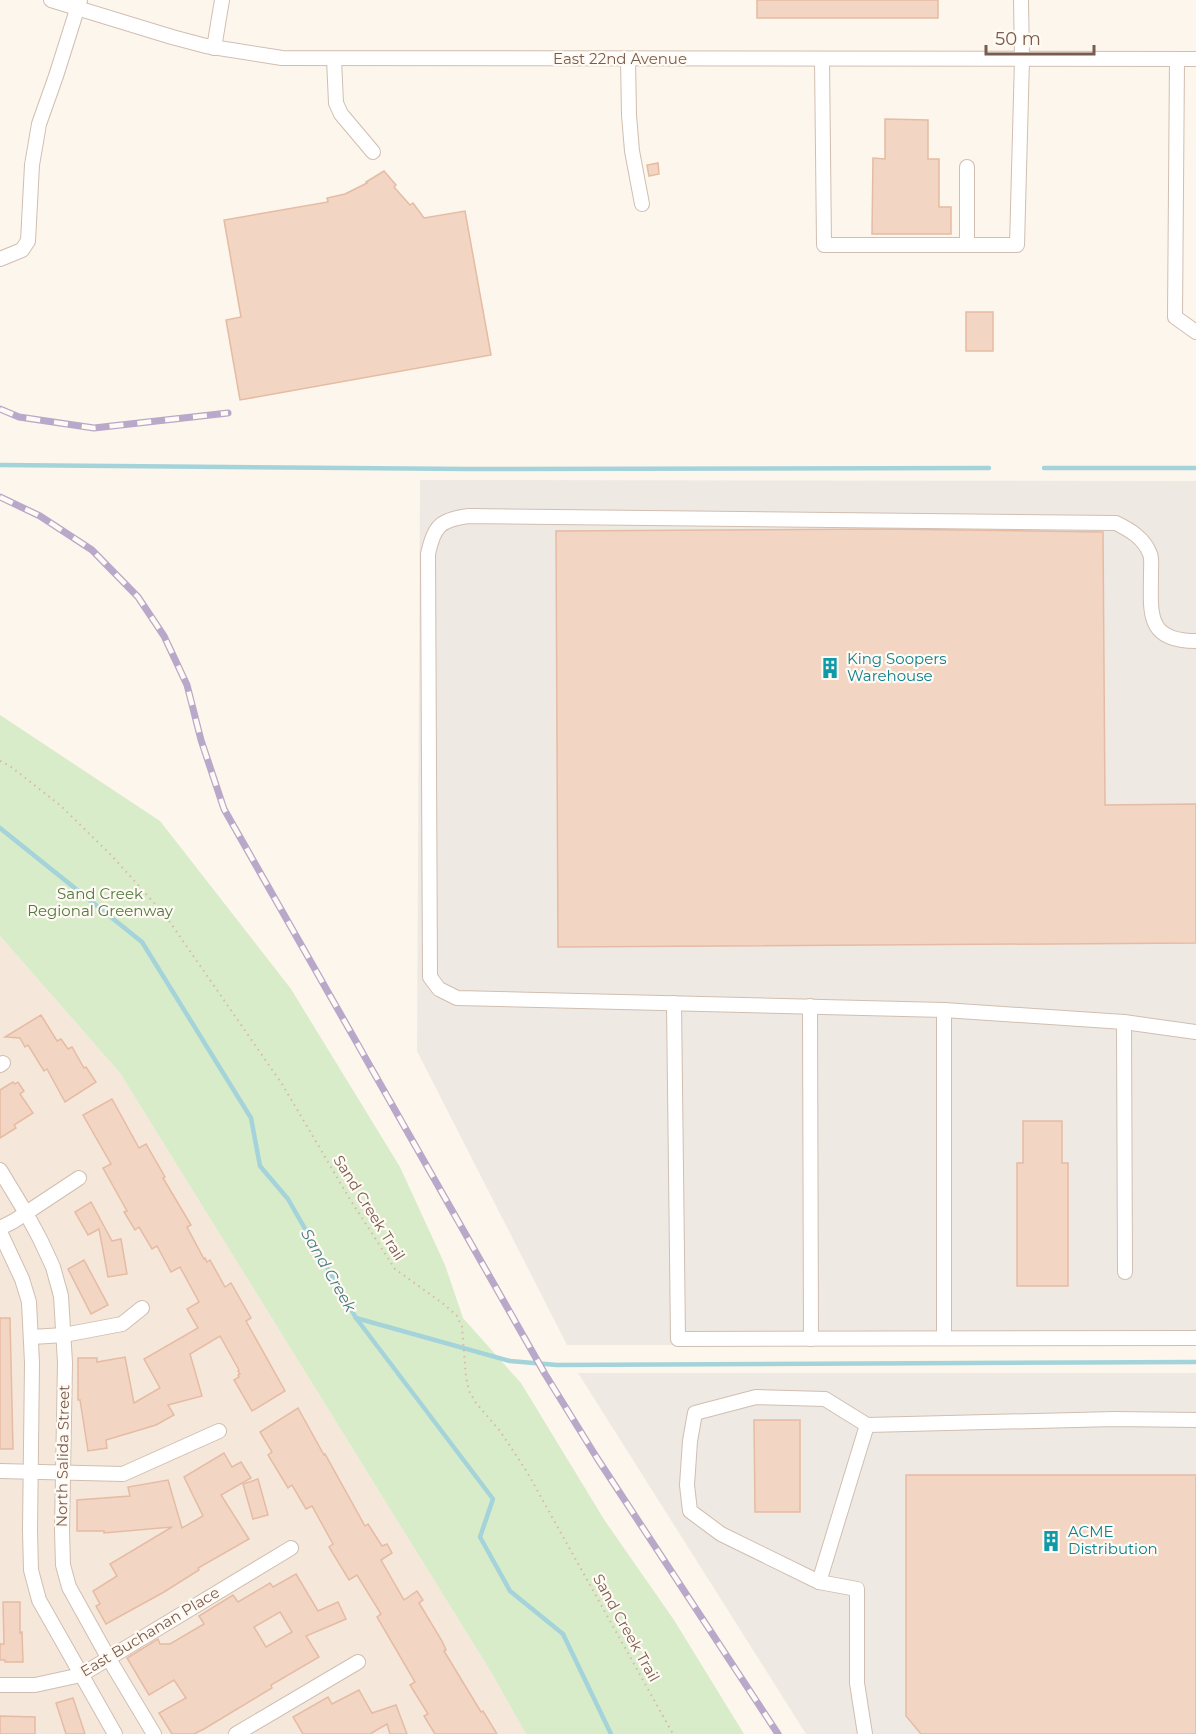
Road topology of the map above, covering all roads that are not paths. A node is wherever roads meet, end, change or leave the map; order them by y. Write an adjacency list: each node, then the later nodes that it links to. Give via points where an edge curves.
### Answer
1 (51, 0): 4 (street, East 22nd Avenue)
2 (222, 0): 5 (street)
3 (1021, 0): 9 (street)
4 (79, 4): 5 (street, East 22nd Avenue, via 172,38); 16 (street, via 39,124 32,165 28,241 22,250)
5 (214, 48): 6 (street, East 22nd Avenue, via 282,58)
6 (334, 59): 7 (street, East 22nd Avenue); 12 (street, via 336,103)
7 (628, 59): 8 (street, East 22nd Avenue); 14 (street, via 631,142)
8 (822, 59): 9 (street, East 22nd Avenue); 15 (street, via 824,245)
9 (1022, 59): 10 (street, East 22nd Avenue); 15 (street, via 1017,245)
10 (1177, 59): 11 (street, East 22nd Avenue); 17 (street, via 1175,317)
11 (1196, 59)
12 (373, 152)
13 (967, 167): 15 (street)
14 (642, 204)
15 (967, 245)
16 (0, 259)
17 (1196, 332)
18 (1196, 641): 19 (street, via 1179,641 1154,624 1150,555 1137,534 1116,523 450,518 432,537 428,554 430,977 439,989 458,998)
19 (674, 1003): 20 (street); 34 (street, via 678,1339)
20 (810, 1006): 21 (street); 34 (street)
21 (944, 1010): 22 (street); 32 (street)
22 (1124, 1022): 23 (street); 28 (street)
23 (1196, 1032)
24 (0, 1170): 26 (street, North Salida Street)
25 (79, 1178): 26 (street)
26 (26, 1213): 27 (street); 30 (street, North Salida Street, via 58,1286)
27 (0, 1230): 31 (street, North Salida Street, via 29,1302)
28 (1125, 1272)
29 (142, 1308): 30 (street, via 122,1324)
30 (64, 1335): 31 (street); 40 (street, North Salida Street)
31 (32, 1337): 39 (street, North Salida Street)
32 (944, 1338): 33 (street); 34 (street)
33 (1196, 1338)
34 (811, 1339)
35 (1196, 1420): 36 (street)
36 (867, 1425): 42 (street); 42 (street, via 825,1399 756,1397 695,1413 687,1485 690,1511 721,1534)
37 (219, 1431): 40 (street, via 123,1474)
38 (0, 1471): 39 (street)
39 (32, 1472): 40 (street); 45 (street, North Salida Street, via 31,1570 39,1600)
40 (64, 1473): 43 (street, North Salida Street, via 63,1565 69,1587)
41 (291, 1548): 43 (street, East Buchanan Place)
42 (819, 1582): 50 (street, via 857,1589 856,1683)
43 (109, 1659): 45 (street, East Buchanan Place); 48 (street, North Salida Street)
44 (358, 1662): 49 (street)
45 (81, 1675): 46 (street, East Buchanan Place, via 35,1685); 47 (street, North Salida Street)
46 (0, 1685)
47 (115, 1734)
48 (154, 1734)
49 (236, 1734)
50 (865, 1734)

